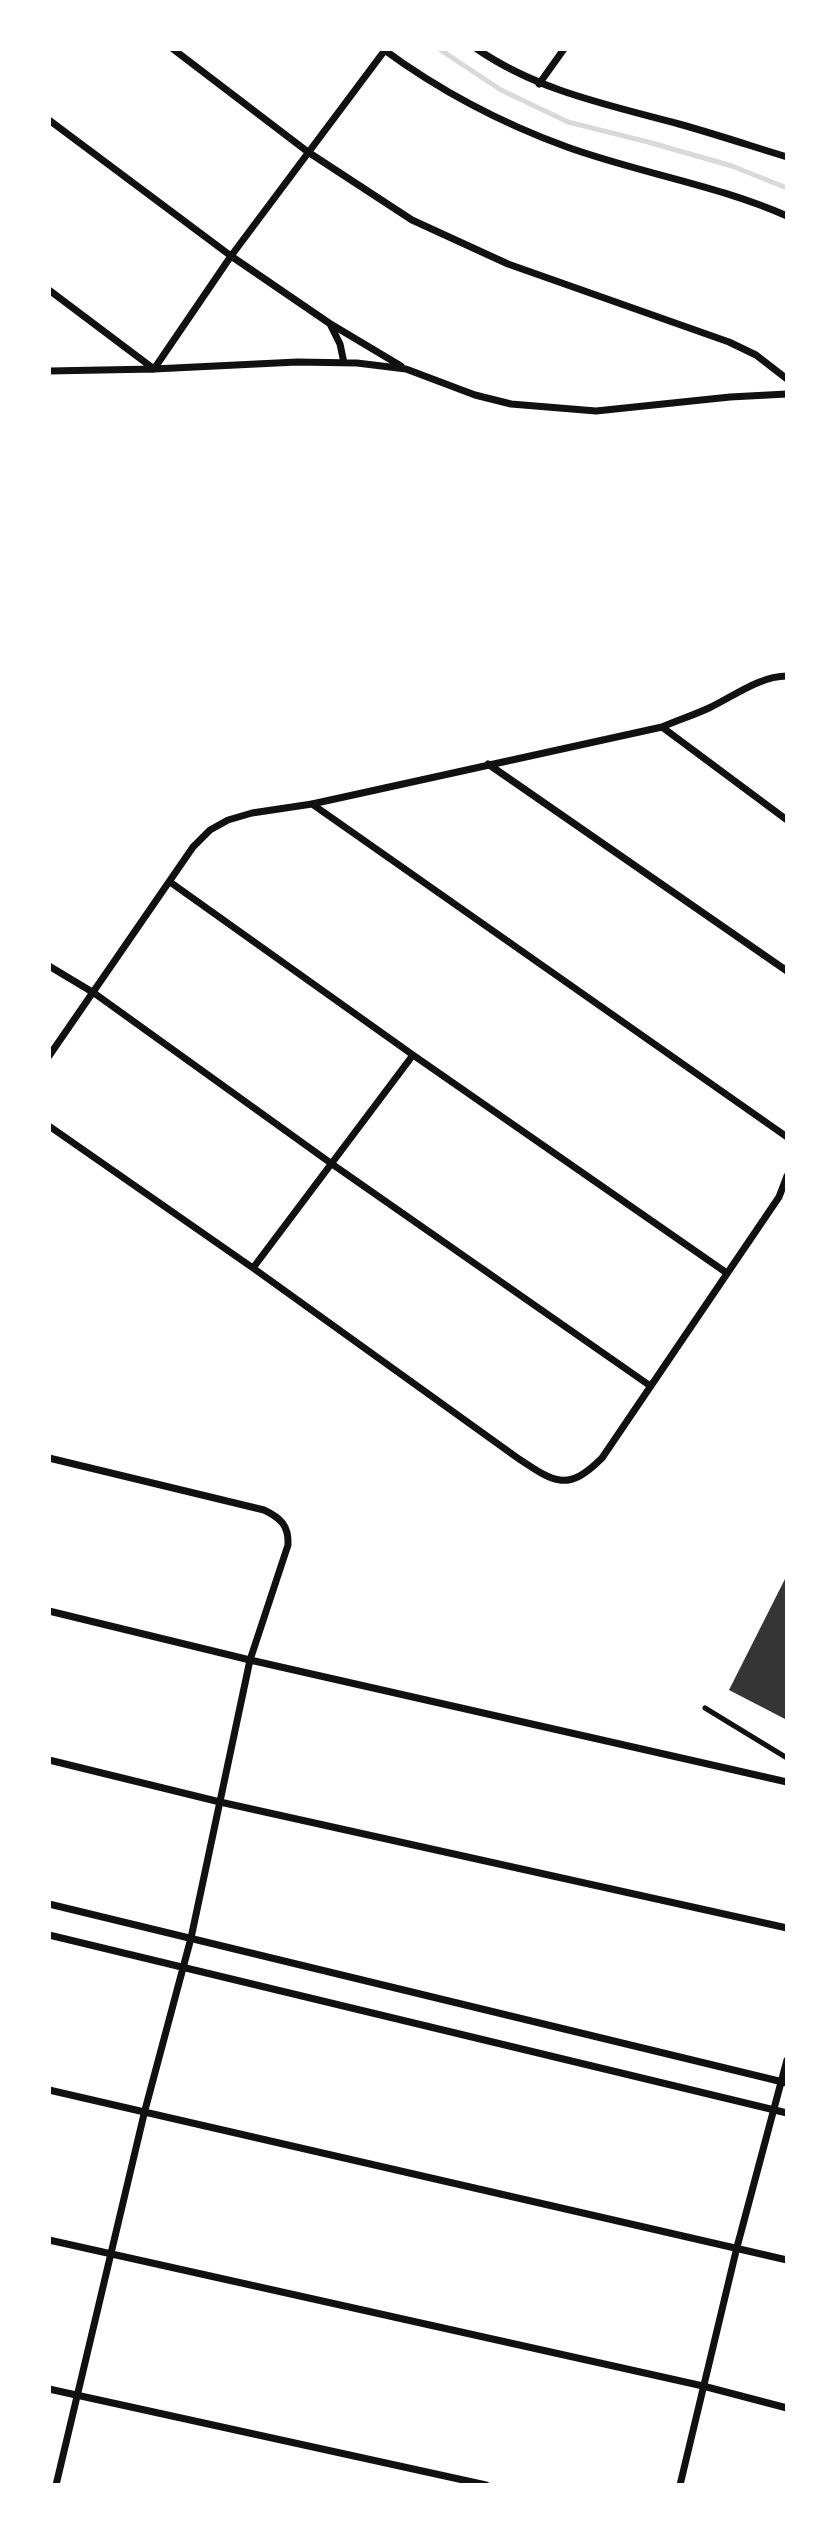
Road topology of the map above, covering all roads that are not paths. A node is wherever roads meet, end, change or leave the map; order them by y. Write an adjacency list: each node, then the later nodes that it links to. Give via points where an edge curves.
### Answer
1 (173, 49): 7 (street)
2 (477, 49): 5 (street)
3 (564, 49): 5 (street)
4 (384, 50): 7 (street); 9 (street, via 434,84 516,126)
5 (539, 83): 8 (street)
6 (49, 120): 10 (street)
7 (307, 152): 10 (street); 17 (street, via 412,220 508,264 729,342)
8 (787, 157)
9 (787, 216)
10 (231, 256): 12 (street); 14 (street)
11 (49, 290): 14 (street)
12 (329, 323): 13 (street); 15 (street)
13 (344, 363): 14 (street); 15 (street)
14 (154, 369): 16 (street)
15 (406, 369): 18 (street, via 475,394 545,409 596,411)
16 (49, 370)
17 (787, 379)
18 (787, 394)
19 (787, 676): 20 (street, via 753,685)
20 (662, 727): 21 (street); 23 (street)
21 (488, 764): 22 (street); 26 (street)
22 (312, 804): 24 (street, via 228,820 193,847); 31 (street)
23 (787, 820)
24 (170, 882): 27 (street); 28 (street)
25 (49, 966): 27 (street)
26 (787, 971)
27 (94, 993): 29 (street); 32 (street)
28 (412, 1055): 32 (street); 35 (street)
29 (49, 1056)
30 (49, 1126): 34 (street)
31 (787, 1137)
32 (331, 1164): 34 (street); 36 (street)
33 (787, 1176): 35 (street, via 779,1196)
34 (253, 1268): 36 (street, via 549,1479 562,1482 588,1472)
35 (727, 1273): 36 (street)
36 (649, 1385)
37 (49, 1458): 39 (street, via 264,1510 285,1524 288,1545)
38 (49, 1611): 39 (street)
39 (250, 1660): 43 (street); 44 (street)
40 (705, 1708): 41 (lane)
41 (787, 1758)
42 (49, 1760): 44 (street)
43 (787, 1782)
44 (220, 1802): 46 (street); 48 (street)
45 (49, 1904): 48 (street)
46 (787, 1928)
47 (49, 1935): 49 (street)
48 (191, 1938): 49 (street); 51 (street)
49 (184, 1967): 53 (street); 54 (street)
50 (787, 2060): 51 (street)
51 (784, 2082): 53 (street)
52 (49, 2090): 54 (street)
53 (774, 2109): 55 (street); 57 (street)
54 (145, 2110): 57 (street); 58 (street)
55 (787, 2113)
56 (49, 2240): 58 (street)
57 (737, 2247): 59 (street); 60 (street)
58 (111, 2253): 60 (street); 62 (street)
59 (787, 2260)
60 (703, 2386): 63 (street); 66 (street)
61 (49, 2389): 62 (street)
62 (77, 2396): 64 (street); 65 (street)
63 (787, 2409)
64 (57, 2485)
65 (486, 2485)
66 (680, 2485)

